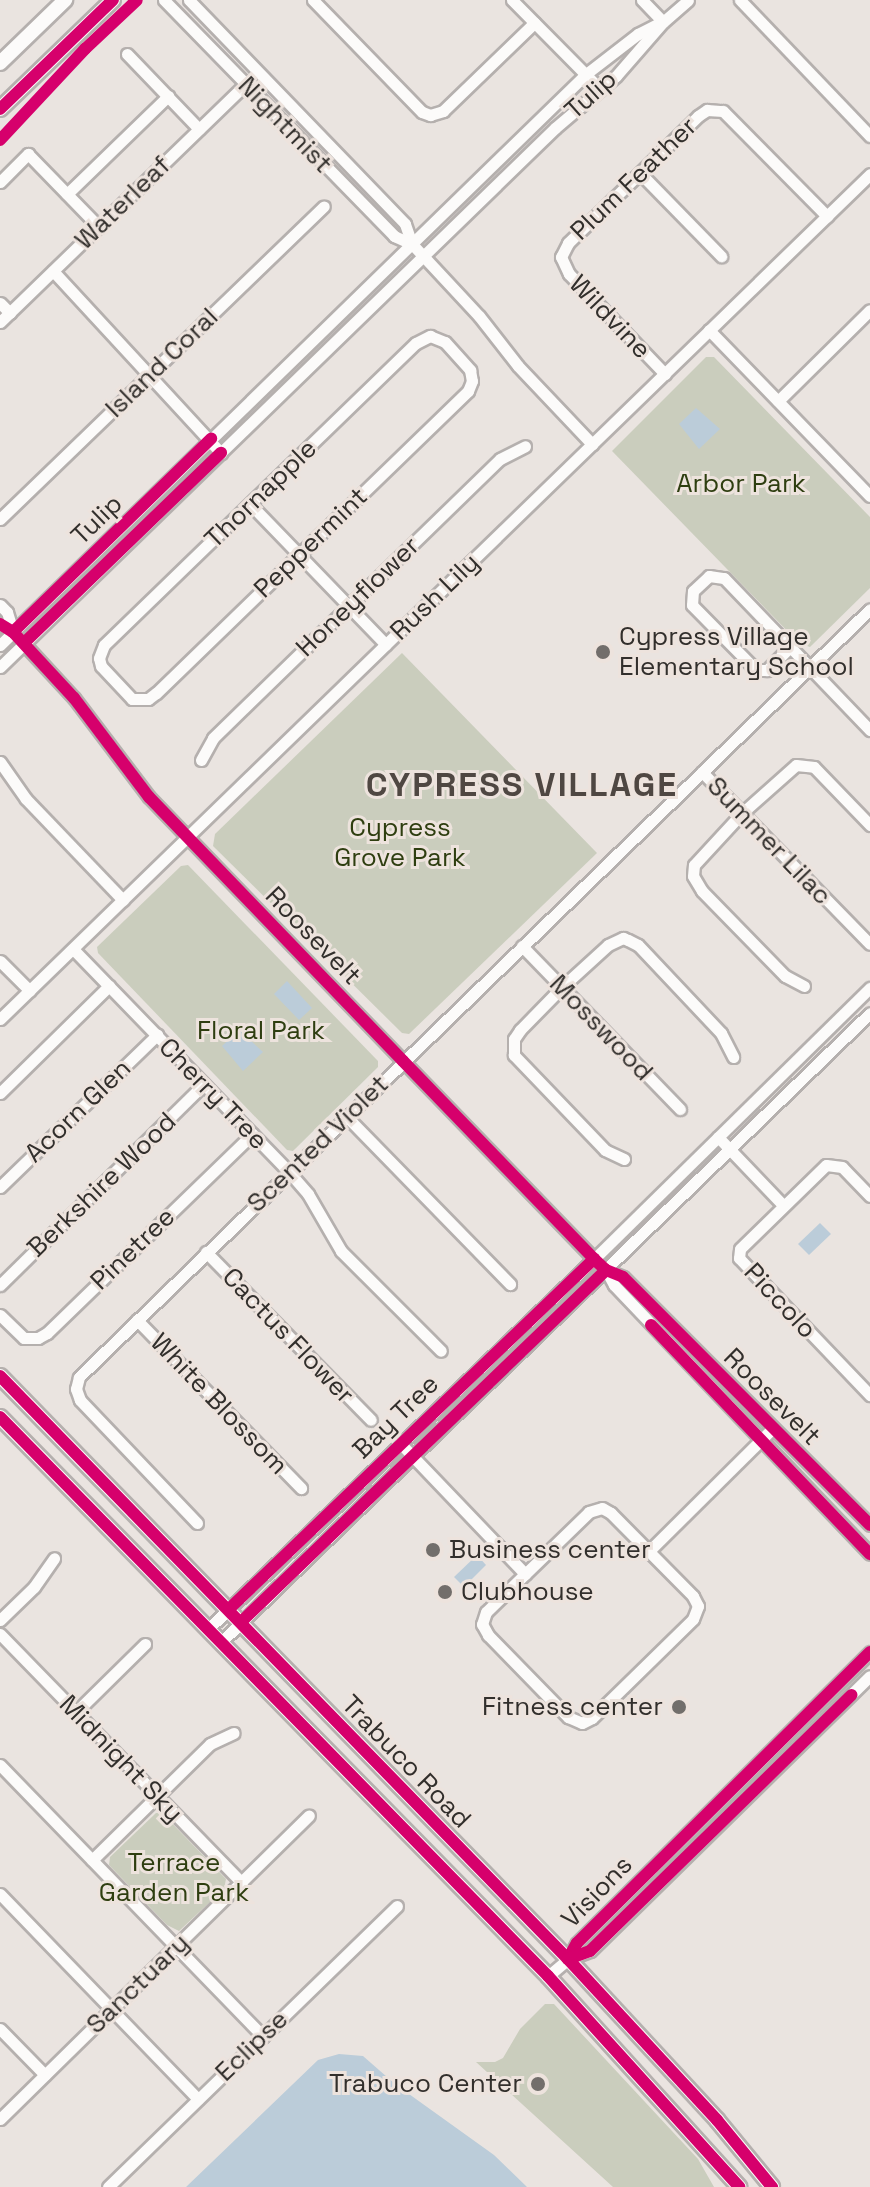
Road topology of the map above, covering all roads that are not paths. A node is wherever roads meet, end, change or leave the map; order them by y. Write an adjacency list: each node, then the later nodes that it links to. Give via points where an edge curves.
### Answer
1 (65, 0): 13 (main road)
2 (113, 0): 18 (main road)
3 (164, 0): 15 (street, Nightmist)
4 (189, 0): 28 (street, Nightmist, via 405,224)
5 (313, 0): 11 (street, via 430,115 443,111)
6 (512, 0): 11 (street)
7 (642, 0): 10 (street)
8 (688, 0): 10 (street, Tulip)
9 (740, 0): 20 (street)
10 (663, 22): 14 (street, Tulip, via 638,34); 16 (street, Tulip)
11 (534, 23): 14 (street)
12 (127, 54): 17 (street)
13 (0, 63)
14 (586, 74): 16 (street); 28 (street, Tulip)
15 (246, 84): 19 (street, Waterleaf); 28 (street, Nightmist, via 394,236)
16 (600, 89): 30 (street, Tulip)
17 (168, 96): 19 (street); 24 (street)
18 (0, 109)
19 (199, 129): 27 (street, Waterleaf)
20 (870, 136)
21 (641, 174): 26 (street, Plum Feather, via 698,116 715,109 730,116); 29 (street); 31 (street, Plum Feather, via 568,243)
22 (870, 174): 26 (street, Rush Lily)
23 (0, 182): 24 (street, via 28,154)
24 (67, 194): 27 (street)
25 (324, 206): 40 (street, Island Coral)
26 (827, 216): 37 (street, Rush Lily)
27 (99, 227): 32 (street, Waterleaf)
28 (412, 244): 30 (street, Nightmist); 42 (street, Tulip)
29 (721, 256)
30 (425, 257): 43 (street, Nightmist); 45 (street, Tulip)
31 (561, 257): 39 (street, Wildvine, via 569,274)
32 (53, 271): 35 (street, Waterleaf); 40 (street)
33 (0, 303): 35 (street)
34 (870, 310): 41 (street)
35 (10, 313): 36 (street, Waterleaf)
36 (0, 322)
37 (709, 330): 39 (street, Rush Lily); 41 (street)
38 (456, 354): 49 (street, Thornapple, via 438,338 422,337); 51 (street, Peppermint, via 470,370 468,391)
39 (665, 374): 43 (street, Rush Lily)
40 (150, 375): 42 (street); 50 (street, Island Coral)
41 (778, 401): 47 (street)
42 (211, 439): 45 (street); 56 (street, Tulip)
43 (592, 444): 59 (street, Rush Lily)
44 (525, 446): 53 (street, Honeyflower, via 500,459)
45 (221, 453): 57 (street, Tulip)
46 (870, 474): 47 (street)
47 (859, 484): 48 (street)
48 (870, 496)
49 (251, 505): 51 (street); 63 (street, Thornapple, via 104,645 101,666)
50 (0, 519)
51 (299, 555): 53 (street); 63 (street, Peppermint, via 148,699 132,699)
52 (0, 605): 56 (street, Roosevelt)
53 (349, 606): 59 (street); 65 (street, Honeyflower, via 213,738)
54 (870, 609): 62 (street, Scented Violet)
55 (0, 624): 56 (street, Roosevelt)
56 (13, 632): 57 (street, Roosevelt); 58 (street, Tulip)
57 (24, 643): 61 (street, Tulip); 70 (street, Roosevelt)
58 (0, 645)
59 (386, 645): 70 (street, Rush Lily)
60 (790, 647): 60 (street, via 724,578 709,576 693,591 692,605 756,670 767,670); 62 (street)
61 (0, 667)
62 (810, 667): 64 (street); 67 (street, Scented Violet)
63 (118, 686)
64 (870, 730)
65 (201, 760)
66 (0, 762): 71 (street, via 26,799)
67 (702, 772): 68 (street, Summer Lilac); 73 (street, Scented Violet)
68 (742, 813): 69 (street, via 788,771 807,764); 72 (street, Summer Lilac); 77 (street, via 700,856 693,876 785,976)
69 (870, 825)
70 (188, 837): 71 (street, Rush Lily); 85 (street, Roosevelt)
71 (123, 900): 74 (street, Rush Lily)
72 (870, 944)
73 (522, 946): 78 (street, Mosswood); 85 (street, Scented Violet)
74 (73, 949): 76 (street, Cherry Tree); 80 (street, Rush Lily)
75 (0, 961): 80 (street)
76 (109, 986): 83 (street, Cherry Tree); 87 (street)
77 (804, 986)
78 (562, 987): 84 (street, via 608,945 628,940 721,1033); 88 (street, Mosswood); 93 (street, via 520,1030 514,1055 605,1150)
79 (870, 988): 91 (street, Bay Tree)
80 (30, 991): 82 (street, Rush Lily)
81 (870, 1013): 92 (street, Bay Tree)
82 (0, 1019)
83 (157, 1035): 86 (street, Cherry Tree); 95 (street, Acorn Glen)
84 (733, 1057)
85 (403, 1061): 89 (street, Scented Violet); 99 (street, Roosevelt)
86 (204, 1084): 90 (street, Cherry Tree); 102 (street, Berkshire Wood)
87 (0, 1093)
88 (680, 1109)
89 (346, 1116): 94 (street, Scented Violet); 101 (street)
90 (252, 1134): 94 (street, Cherry Tree); 103 (street, Pinetree, via 47,1333 24,1338)
91 (718, 1137): 92 (street); 99 (street, Bay Tree)
92 (730, 1150): 97 (street); 100 (street, Bay Tree)
93 (624, 1159)
94 (289, 1172): 98 (street, Scented Violet); 105 (street, Cherry Tree, via 341,1251)
95 (0, 1187)
96 (870, 1196): 97 (street, Piccolo, via 833,1164)
97 (784, 1206): 107 (street, Piccolo, via 740,1249 739,1258)
98 (206, 1252): 104 (street, Scented Violet); 109 (street, Cactus Flower)
99 (594, 1259): 100 (street, Roosevelt); 112 (street, Bay Tree)
100 (606, 1270): 110 (street, Roosevelt, via 623,1277); 111 (street, Roosevelt, via 614,1285); 113 (street, Bay Tree)
101 (510, 1284)
102 (0, 1285)
103 (4, 1319)
104 (137, 1320): 114 (street, White Blossom); 115 (street, Scented Violet, via 79,1377 77,1396)
105 (441, 1351)
106 (0, 1376): 121 (main road, Trabuco Road)
107 (870, 1395)
108 (0, 1417): 124 (main road, Trabuco Road)
109 (371, 1420)
110 (772, 1429): 111 (street); 116 (street, Roosevelt)
111 (760, 1441): 117 (street); 118 (street, Roosevelt)
112 (400, 1443): 113 (street); 121 (street, Bay Tree)
113 (413, 1457): 120 (street); 123 (street, Bay Tree)
114 (301, 1488)
115 (197, 1523)
116 (870, 1525)
117 (649, 1551): 120 (street, via 602,1508 589,1512); 120 (street, via 693,1596 698,1606 693,1619 582,1723 568,1717 482,1624 486,1612)
118 (870, 1554)
119 (54, 1558): 122 (street)
120 (525, 1574)
121 (229, 1609): 123 (main road, Trabuco Road); 124 (street, Bay Tree)
122 (0, 1620)
123 (241, 1622): 126 (street, Bay Tree); 140 (main road, Trabuco Road)
124 (210, 1627): 126 (main road, Trabuco Road)
125 (0, 1634): 130 (street, Midnight Sky)
126 (222, 1641): 141 (main road, Trabuco Road)
127 (145, 1644): 130 (street)
128 (870, 1652): 140 (street, Visions, via 577,1943)
129 (870, 1676): 140 (street, Visions, via 590,1951)
130 (76, 1712): 133 (street, Midnight Sky)
131 (234, 1733): 133 (street, via 210,1744)
132 (0, 1765): 135 (street)
133 (157, 1796): 135 (street); 136 (street, Midnight Sky)
134 (309, 1815): 136 (street, Sanctuary)
135 (92, 1860): 139 (street)
136 (242, 1883): 139 (street, Sanctuary)
137 (0, 1894): 142 (street)
138 (397, 1906): 144 (street, Eclipse)
139 (177, 1946): 142 (street, Sanctuary); 144 (street)
140 (568, 1959): 141 (street, Visions); 150 (main road, Trabuco Road)
141 (548, 1976): 149 (main road, Trabuco Road)
142 (112, 2009): 145 (street, Sanctuary); 146 (street)
143 (0, 2029): 145 (street)
144 (263, 2036): 146 (street, Eclipse)
145 (45, 2075): 147 (street, Sanctuary)
146 (198, 2099): 148 (street, Eclipse)
147 (0, 2119)
148 (108, 2187)
149 (739, 2187)
150 (772, 2187)

